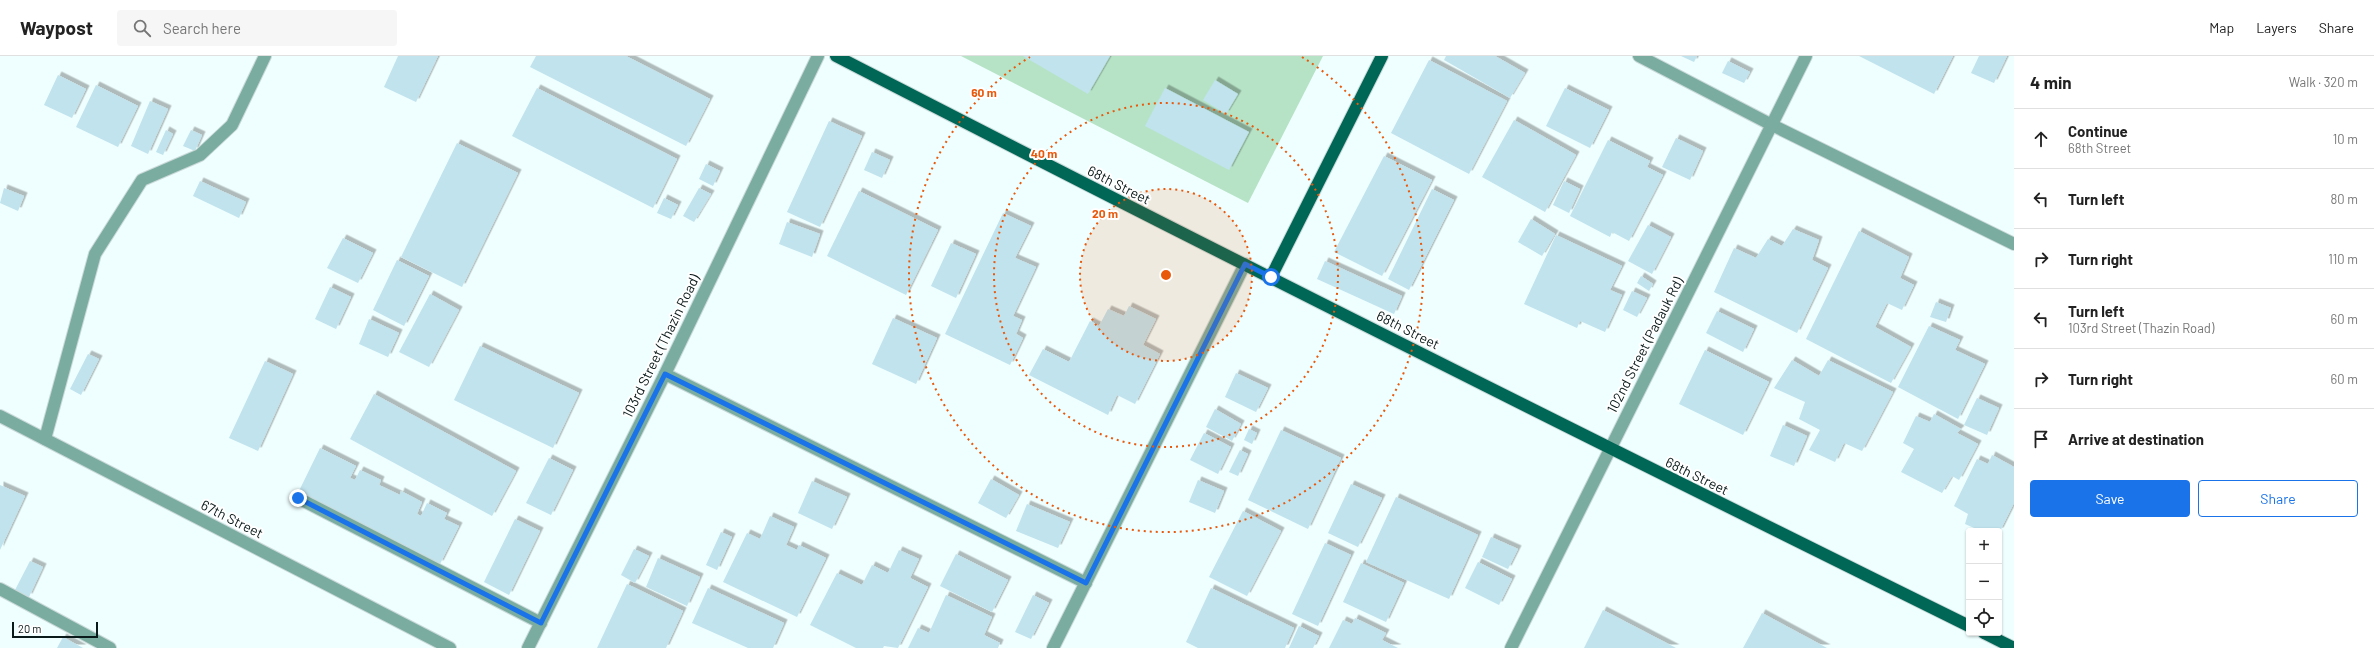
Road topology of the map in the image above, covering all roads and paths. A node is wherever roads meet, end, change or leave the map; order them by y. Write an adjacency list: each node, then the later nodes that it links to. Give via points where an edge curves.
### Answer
1 (265, 56): 13 (street, via 232,124 200,155 142,180 95,254)
2 (818, 56): 11 (street, 103rd Street (Thazin Road))
3 (836, 56): 9 (main road, 68th Street, via 1171,229)
4 (1382, 56): 10 (main road)
5 (1639, 56): 7 (street)
6 (1806, 56): 7 (street, 102nd Street (Padauk Rd))
7 (1772, 125): 8 (street); 14 (street, 102nd Street (Padauk Rd))
8 (2014, 244)
9 (1245, 264): 10 (main road, 68th Street); 16 (street)
10 (1271, 277): 14 (main road, 68th Street)
11 (665, 374): 16 (street); 18 (street, 103rd Street (Thazin Road))
12 (0, 416): 13 (street, 67th Street)
13 (45, 439): 22 (street, 67th Street)
14 (1610, 449): 19 (main road, 68th Street); 25 (street, 102nd Street (Padauk Rd))
15 (298, 498): 18 (street)
16 (1086, 583): 24 (street)
17 (0, 589): 21 (street)
18 (541, 623): 23 (street, 103rd Street (Thazin Road))
19 (1966, 625)
20 (1990, 636): 26 (main road)
21 (110, 648)
22 (450, 648)
23 (528, 648)
24 (1053, 648)
25 (1511, 648)
26 (2014, 648)

